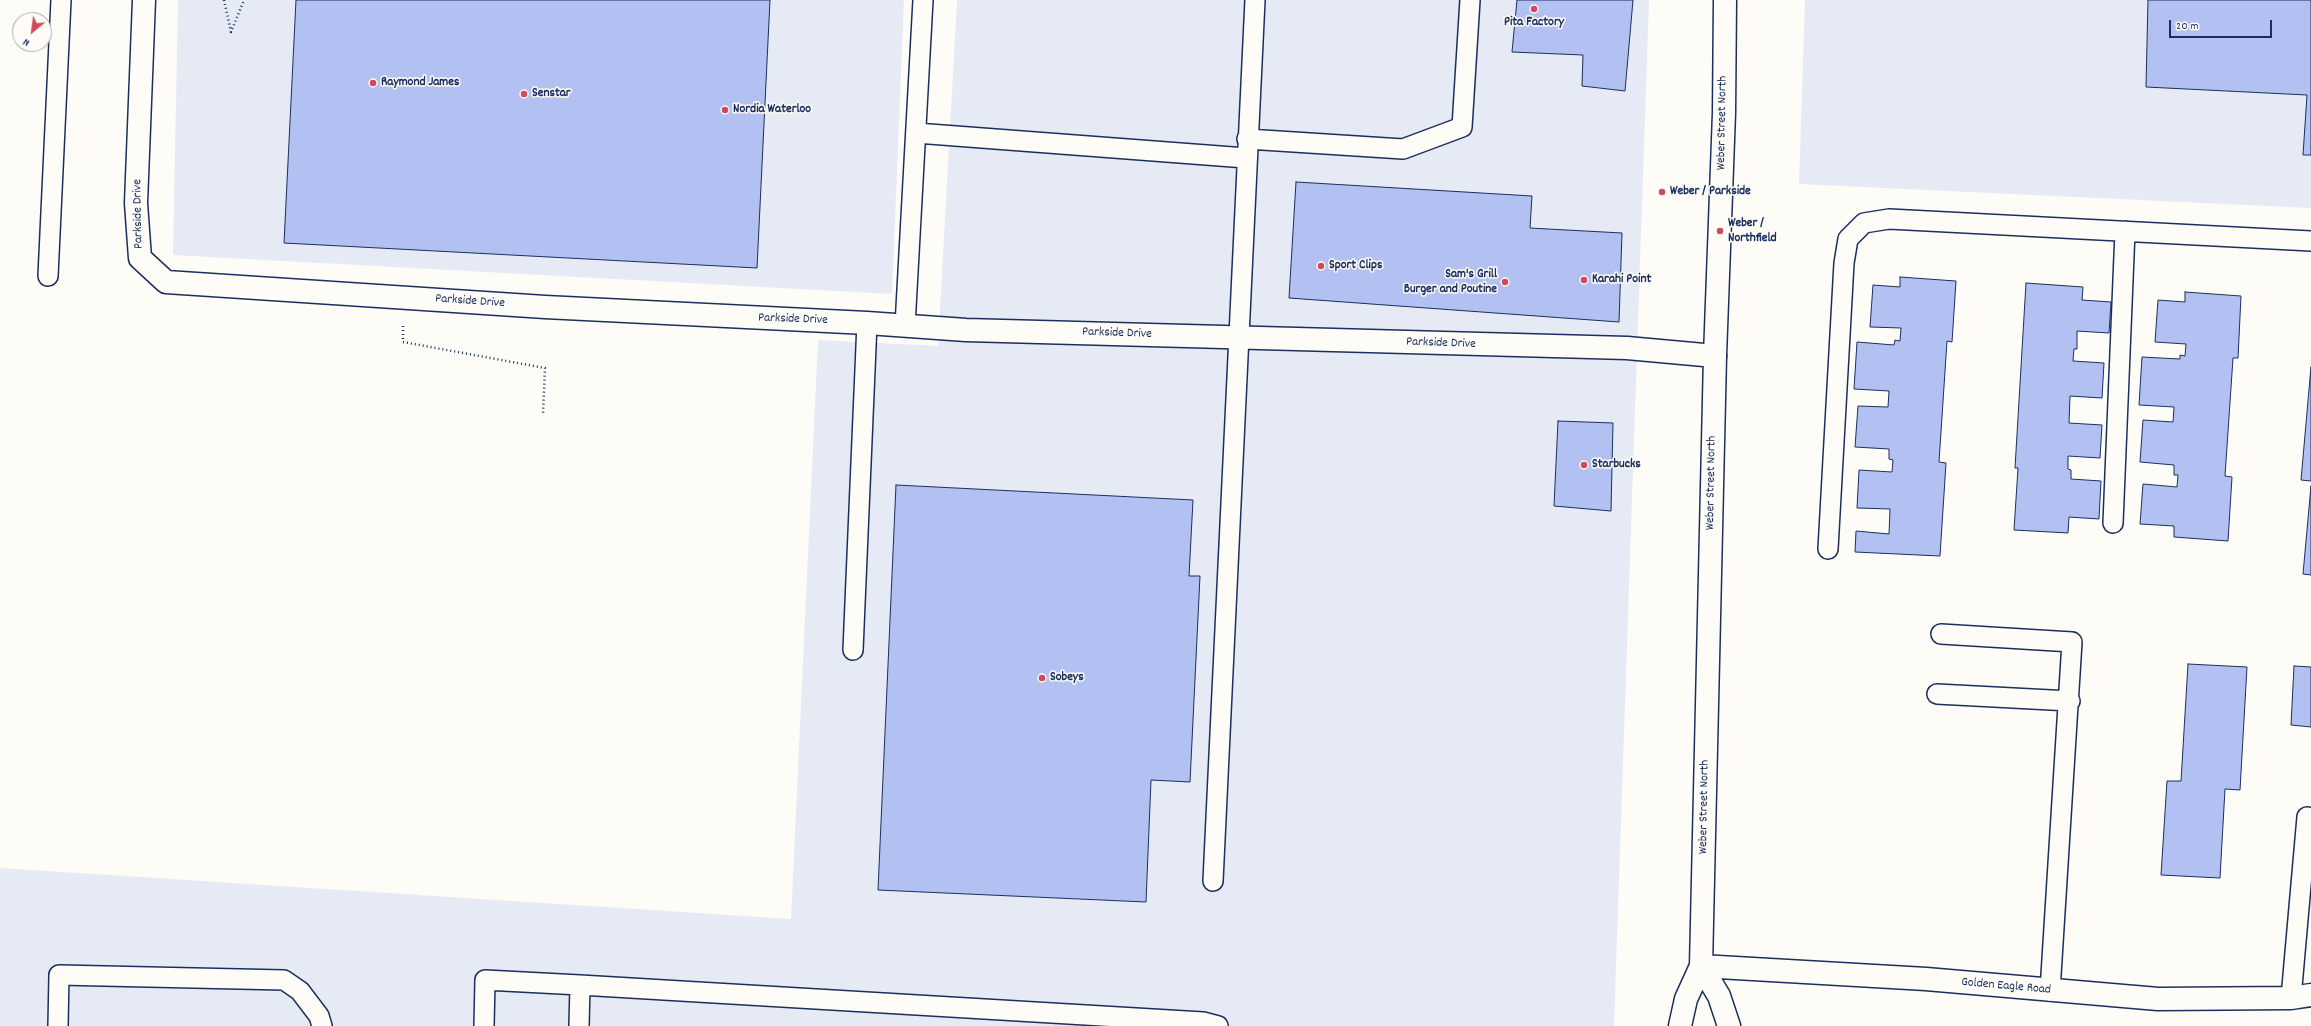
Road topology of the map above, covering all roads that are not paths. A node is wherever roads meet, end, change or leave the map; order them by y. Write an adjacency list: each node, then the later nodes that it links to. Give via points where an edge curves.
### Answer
1 (61, 0): 12 (lane)
2 (144, 0): 13 (street, Parkside Drive, via 136,203 140,258 166,282 546,307)
3 (923, 0): 7 (lane)
4 (1255, 0): 8 (lane)
5 (1470, 0): 8 (lane, via 1462,127 1404,149)
6 (1725, 0): 16 (street, Weber Street North, via 1724,113)
7 (916, 133): 9 (lane); 14 (lane)
8 (1248, 139): 9 (lane)
9 (1246, 158): 15 (lane)
10 (2125, 231): 11 (lane); 17 (lane); 18 (lane, via 1889,219 1864,223 1848,239 1844,263)
11 (2311, 241)
12 (48, 276)
13 (867, 323): 14 (street, Parkside Drive); 20 (lane)
14 (905, 326): 15 (street, Parkside Drive)
15 (1237, 338): 16 (street, Parkside Drive, via 1627,348); 24 (lane)
16 (1715, 356): 25 (street, Weber Street North)
17 (2113, 523)
18 (1828, 549)
19 (1940, 634): 22 (lane, via 2072,642)
20 (853, 650)
21 (1937, 694): 22 (lane)
22 (2070, 701): 27 (lane)
23 (2311, 818): 28 (lane, via 2307,818)
24 (1213, 881)
25 (1701, 966): 27 (street, Golden Eagle Road, via 1926,979); 34 (street, Weber Street North, via 1686,999); 35 (street, via 1719,996)
26 (580, 985): 31 (lane, via 485,980); 32 (lane); 33 (lane, via 1203,1022)
27 (2050, 991): 28 (street, Golden Eagle Road, via 2158,999)
28 (2301, 997)
29 (58, 1026): 30 (lane, via 59,975 284,980 300,991 319,1016)
30 (322, 1026)
31 (484, 1026)
32 (579, 1026)
33 (1218, 1026)
34 (1680, 1026)
35 (1729, 1026)

